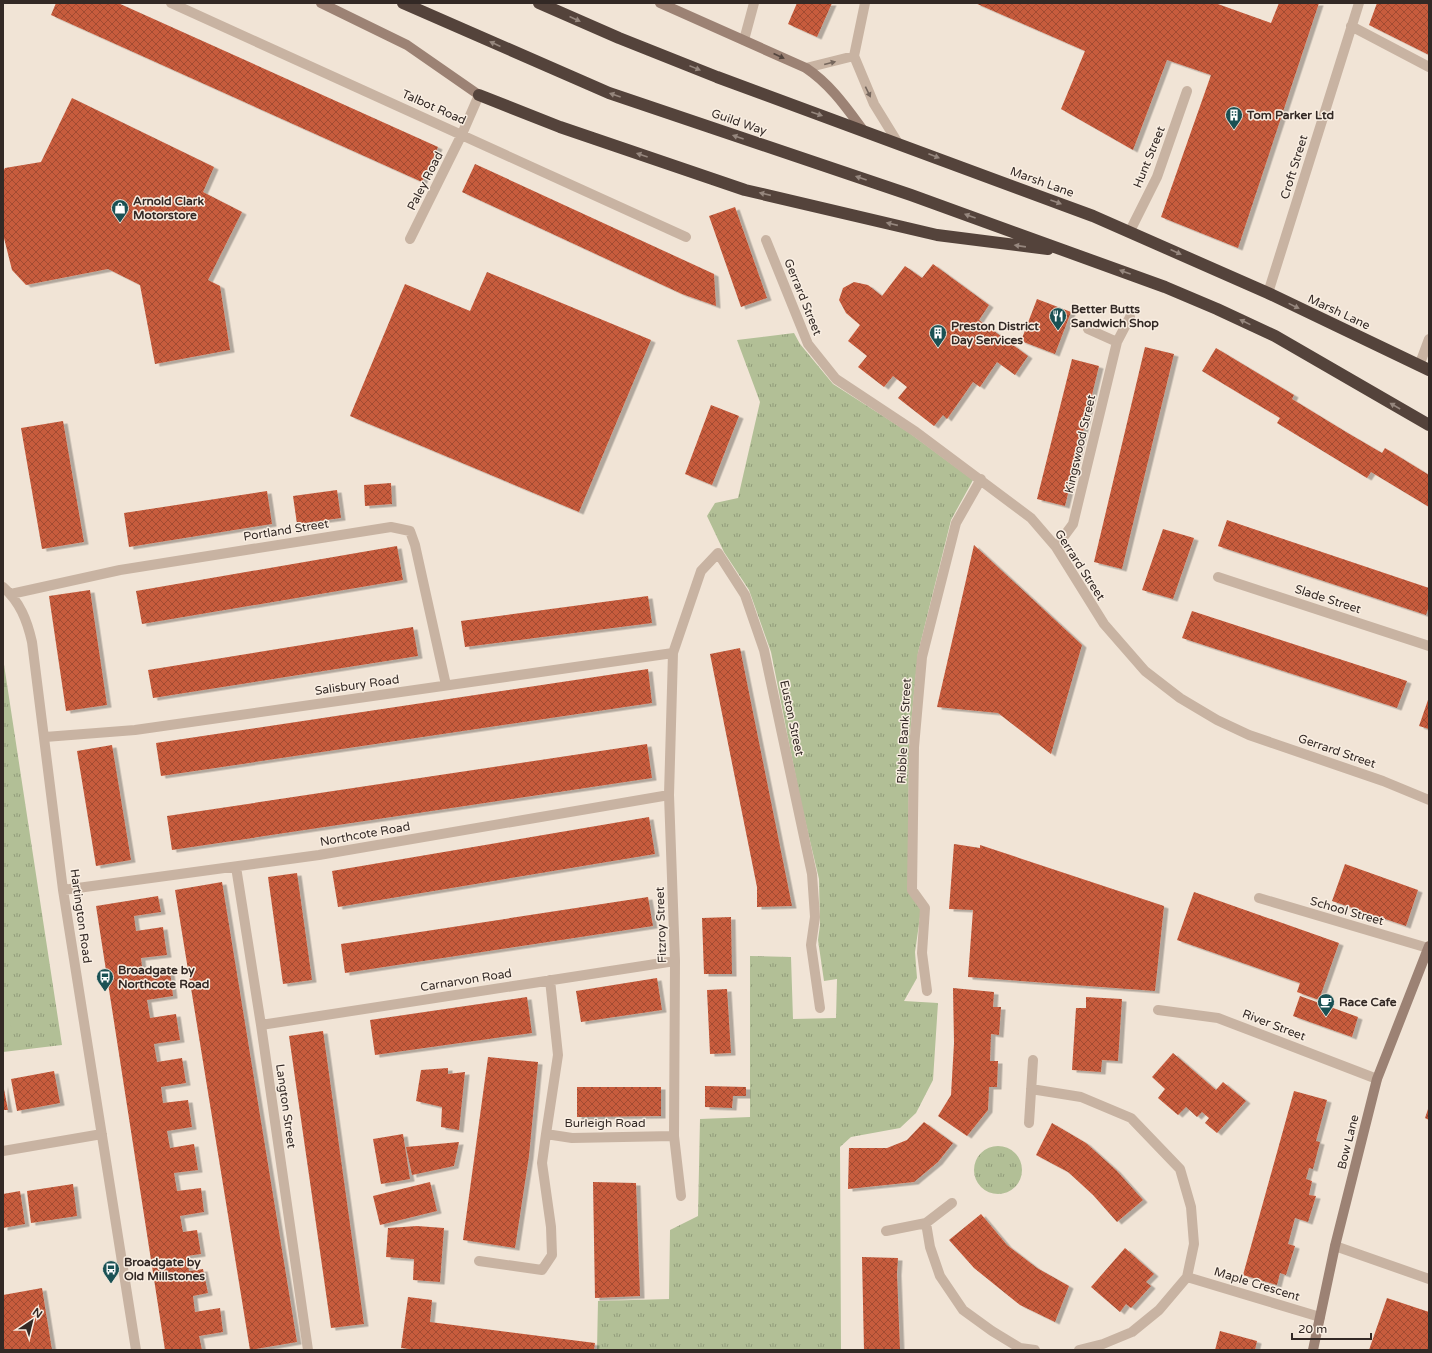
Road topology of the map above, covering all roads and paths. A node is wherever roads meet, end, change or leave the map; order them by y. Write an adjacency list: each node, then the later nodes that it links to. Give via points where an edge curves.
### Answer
1 (172, 3): 17 (street, Talbot Road)
2 (320, 3): 15 (street, via 407,45)
3 (403, 3): 23 (highway, Guild Way, one-way to 3, via 911,195 609,93)
4 (540, 3): 16 (highway, one-way to 16, via 717,77)
5 (660, 3): 10 (street)
6 (754, 3): 10 (street)
7 (865, 3): 11 (street)
8 (1359, 3): 9 (street, Croft Street)
9 (1351, 26): 12 (street); 24 (street, Croft Street)
10 (744, 40): 13 (street, one-way to 13)
11 (854, 56): 13 (street, one-way to 11); 18 (street, one-way to 18, via 874,104)
12 (1429, 67)
13 (806, 68): 16 (street, via 821,78)
14 (1187, 91): 19 (street, Hunt Street, via 1157,178)
15 (479, 95): 17 (street, Paley Road); 23 (highway, one-way to 15, via 937,235 745,190 560,127)
16 (863, 130): 18 (highway, Marsh Lane)
17 (462, 134): 20 (street, Talbot Road); 21 (street, Paley Road)
18 (898, 142): 19 (highway, Marsh Lane, one-way to 19)
19 (1130, 231): 24 (highway, Marsh Lane, one-way to 24)
20 (686, 237)
21 (410, 240)
22 (766, 240): 31 (street, Gerrard Street, via 808,344 836,379 916,432)
23 (1073, 253): 30 (highway, one-way to 23, via 1275,336 1204,303)
24 (1268, 293): 29 (highway, Marsh Lane, one-way to 29)
25 (1130, 318): 28 (street, Kingswood Street)
26 (1088, 329): 28 (street)
27 (1429, 339): 29 (street)
28 (1117, 342): 32 (street, Kingswood Street, via 1074,524)
29 (1424, 368)
30 (1429, 426)
31 (981, 480): 32 (street, Gerrard Street, via 1031,518); 48 (street, Ribble Bank Street, via 956,523 922,657 914,747 912,890 925,908 922,953)
32 (1056, 547): 41 (street, Gerrard Street, via 1104,624 1145,671 1180,698 1249,735 1383,781)
33 (1218, 577): 36 (street, Slade Street)
34 (3, 587): 35 (street, Hartington Road)
35 (11, 594): 38 (street, Portland Street, via 120,570 391,527 410,531 415,544); 39 (street, Hartington Road, via 27,620 31,634)
36 (1429, 646)
37 (673, 653): 38 (street, Salisbury Road); 40 (street, Fitzroy Street); 49 (street, Euston Street, via 701,571 718,553 745,595 764,650 812,874 815,917 811,945)
38 (446, 685): 39 (street, Salisbury Road, via 135,730)
39 (45, 737): 43 (street, Hartington Road)
40 (669, 795): 42 (street, Northcote Road); 46 (street, Fitzroy Street)
41 (1429, 800)
42 (236, 867): 43 (street, Northcote Road); 51 (street, Langton Street)
43 (63, 890): 56 (street, Hartington Road)
44 (1259, 898): 45 (street, School Street)
45 (1429, 947): 53 (street, Bow Lane)
46 (675, 961): 47 (street, Carnarvon Road); 58 (street, Fitzroy Street)
47 (550, 980): 51 (street, Carnarvon Road); 57 (street, Burleigh Road, via 558,1055)
48 (927, 991)
49 (820, 1008)
50 (1158, 1010): 53 (street, River Street, via 1218,1018)
51 (261, 1026): 70 (street, Langton Street)
52 (1033, 1060): 54 (street)
53 (1377, 1079): 64 (street, Bow Lane)
54 (1031, 1088): 55 (street); 66 (street, via 1081,1097 1132,1118 1180,1169 1190,1207 1194,1244)
55 (1029, 1123)
56 (102, 1134): 59 (street); 69 (street, Hartington Road)
57 (546, 1134): 58 (street, Burleigh Road, via 572,1138); 65 (street, via 542,1163 551,1227 552,1255 542,1270)
58 (674, 1136): 60 (street, Fitzroy Street)
59 (3, 1150)
60 (681, 1196)
61 (952, 1203): 62 (street)
62 (926, 1223): 63 (street); 71 (street, via 930,1247 940,1276 963,1310 1020,1348)
63 (886, 1231)
64 (1335, 1246): 67 (street); 68 (street, Bow Lane)
65 (479, 1261)
66 (1187, 1277): 68 (street, Maple Crescent); 72 (street, via 1159,1310 1132,1332 1103,1344)
67 (1429, 1279)
68 (1320, 1316): 73 (street, Bow Lane)
69 (136, 1350)
70 (308, 1350)
71 (1035, 1350)
72 (1079, 1350)
73 (1314, 1350)

